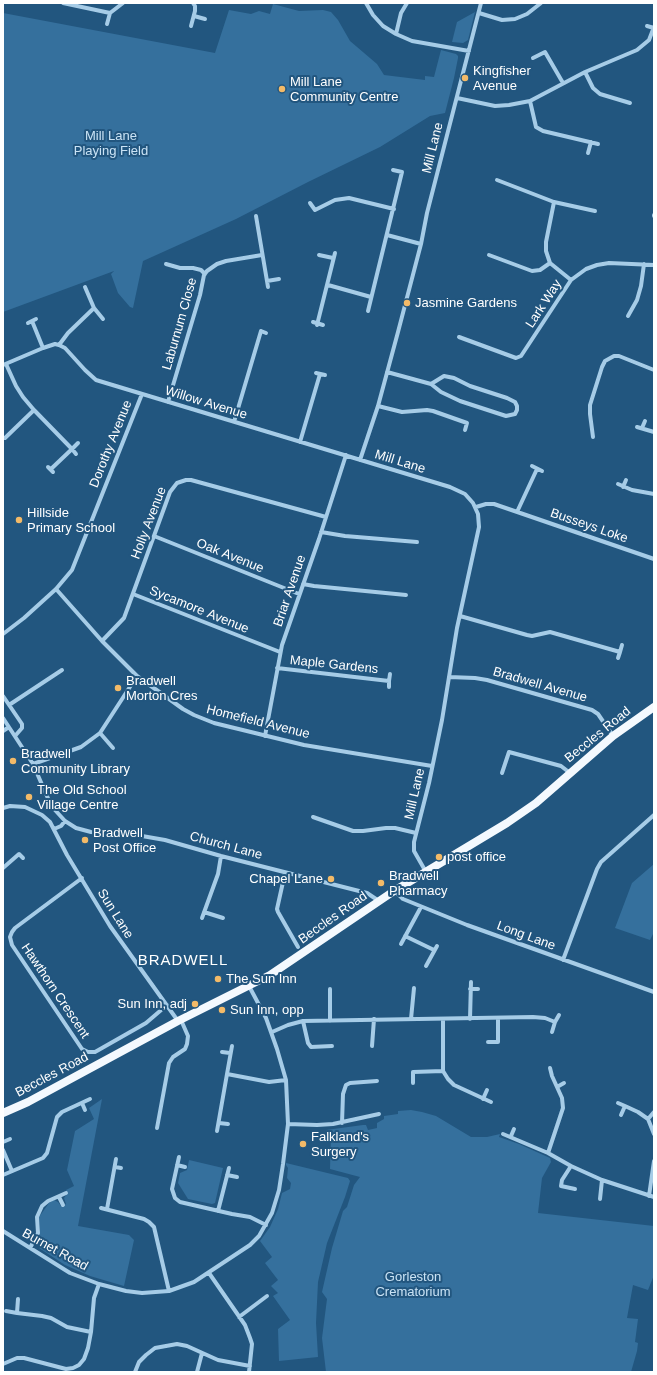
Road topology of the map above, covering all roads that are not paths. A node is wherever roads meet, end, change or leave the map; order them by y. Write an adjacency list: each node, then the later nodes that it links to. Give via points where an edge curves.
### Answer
1 (64, 3): 8 (street)
2 (123, 3): 8 (street)
3 (193, 3): 10 (street)
4 (366, 3): 16 (street, via 383,26)
5 (407, 3): 16 (street)
6 (481, 3): 9 (street, Mill Lane)
7 (541, 3): 9 (street, via 515,19 502,20)
8 (110, 13): 12 (street)
9 (479, 13): 17 (street, Mill Lane)
10 (194, 16): 11 (street); 13 (street)
11 (205, 19)
12 (107, 24)
13 (191, 26)
14 (647, 26): 15 (street)
15 (654, 28): 19 (street, via 649,40 637,50)
16 (396, 34): 17 (street, via 412,41)
17 (469, 51): 21 (street, Mill Lane)
18 (533, 58): 20 (street, via 545,52)
19 (585, 72): 20 (street); 23 (street, via 600,94)
20 (563, 84): 22 (street)
21 (457, 98): 22 (street, via 495,106); 37 (street, Mill Lane)
22 (530, 101): 24 (street, via 536,127 543,131)
23 (630, 103)
24 (591, 142): 25 (street); 26 (street)
25 (598, 144)
26 (588, 153)
27 (393, 170): 31 (street, via 402,172)
28 (497, 180): 29 (street)
29 (554, 202): 33 (street); 43 (street, via 546,242)
30 (310, 203): 32 (street)
31 (394, 209): 32 (street, via 349,198 335,200); 36 (street)
32 (315, 210): 34 (street)
33 (595, 211)
34 (314, 215)
35 (256, 216): 40 (street)
36 (387, 235): 37 (street); 54 (street)
37 (421, 244): 69 (street, Mill Lane)
38 (335, 253): 42 (street)
39 (319, 254): 42 (street)
40 (262, 255): 47 (street, Laburnum Close, via 226,261 212,267); 50 (street)
41 (489, 255): 43 (street, via 532,271 540,270)
42 (333, 258): 51 (street)
43 (550, 263): 49 (street)
44 (166, 264): 47 (street, Laburnum Close, via 201,270)
45 (644, 264): 46 (street, Lark Way); 49 (street, Lark Way, via 597,265 586,269); 57 (street, via 637,300)
46 (654, 265)
47 (205, 274): 73 (street, Laburnum Close)
48 (279, 279): 50 (street)
49 (571, 280): 64 (street, Lark Way, via 521,356 516,358)
50 (267, 281): 53 (street)
51 (328, 285): 54 (street); 60 (street, via 315,324)
52 (85, 287): 55 (street)
53 (268, 287)
54 (371, 297): 56 (street)
55 (94, 308): 58 (street); 65 (street)
56 (368, 311)
57 (628, 316)
58 (103, 319)
59 (32, 321): 66 (street)
60 (323, 325)
61 (255, 330): 62 (street)
62 (261, 331): 63 (street); 77 (street)
63 (266, 333)
64 (459, 337)
65 (59, 345): 66 (street); 72 (street, Willow Avenue, via 96,380)
66 (43, 348): 67 (street)
67 (5, 365): 75 (street, via 23,397)
68 (654, 370): 82 (street, via 619,356 605,362 590,405)
69 (387, 372): 71 (street); 74 (street, Mill Lane)
70 (320, 374): 84 (street)
71 (431, 384): 71 (street, via 444,376 449,376 507,398 515,402 517,410 515,414 506,416 460,401)
72 (142, 394): 73 (street, Willow Avenue); 106 (street, Dorothy Avenue, via 72,570)
73 (168, 402): 77 (street, Willow Avenue)
74 (378, 406): 80 (street, via 402,412 433,411 467,423); 89 (street, Mill Lane)
75 (34, 410): 83 (street); 86 (street)
76 (644, 421): 79 (street)
77 (234, 422): 84 (street, Willow Avenue)
78 (637, 427): 79 (street)
79 (642, 428): 81 (street)
80 (465, 430)
81 (654, 432)
82 (593, 437)
83 (5, 438)
84 (300, 442): 88 (street, Willow Avenue)
85 (78, 443): 86 (street)
86 (72, 450): 87 (street); 91 (street)
87 (76, 454)
88 (346, 455): 89 (street, Willow Avenue); 100 (street, Briar Avenue)
89 (360, 460): 98 (street, Mill Lane, via 459,490)
90 (532, 466): 92 (street)
91 (51, 469)
92 (537, 469): 93 (street); 99 (street)
93 (542, 471)
94 (626, 480): 96 (street)
95 (618, 484): 96 (street)
96 (623, 486): 97 (street)
97 (654, 494)
98 (476, 507): 99 (street, Busseys Loke, via 492,504); 110 (street, Mill Lane, via 479,527)
99 (517, 512): 104 (street, Busseys Loke)
100 (326, 517): 101 (street, Briar Avenue); 102 (street, Holly Avenue, via 186,480 172,488)
101 (321, 532): 103 (street); 105 (street, Briar Avenue)
102 (154, 536): 107 (street, Holly Avenue); 108 (street, Oak Avenue)
103 (417, 542)
104 (654, 559)
105 (303, 584): 108 (street, Briar Avenue); 109 (street)
106 (56, 589): 111 (street, Dorothy Avenue); 112 (street, Homefield Avenue)
107 (132, 594): 112 (street, Holly Avenue, via 124,618); 114 (street, Sycamore Avenue)
108 (299, 594): 114 (street, Briar Avenue)
109 (406, 594)
110 (460, 616): 115 (street, via 532,636 550,632); 121 (street, Mill Lane)
111 (3, 634)
112 (102, 641): 120 (street, Homefield Avenue)
113 (622, 645): 115 (street)
114 (280, 652): 117 (street, Briar Avenue)
115 (620, 652): 116 (street)
116 (618, 658)
117 (277, 668): 122 (street, Maple Gardens); 132 (street, Briar Avenue)
118 (62, 670): 125 (street)
119 (390, 674): 122 (street, Maple Gardens)
120 (137, 676): 130 (street); 132 (street, Homefield Avenue, via 194,715)
121 (449, 677): 133 (street, Bradwell Avenue, via 487,680 592,710 598,714); 136 (street, Mill Lane)
122 (389, 681): 123 (street, Maple Gardens)
123 (389, 687)
124 (3, 696): 125 (street)
125 (10, 706): 131 (street, via 22,724 22,728)
126 (654, 707): 133 (highway, Beccles Road)
127 (3, 718): 128 (street)
128 (9, 727): 129 (street); 131 (street)
129 (3, 731)
130 (100, 733): 134 (street); 135 (street, via 81,747)
131 (15, 736): 135 (street)
132 (265, 736): 136 (street, Homefield Avenue)
133 (613, 736): 138 (highway, Beccles Road)
134 (113, 748)
135 (33, 764): 142 (street, via 50,803)
136 (432, 766): 144 (street, Mill Lane)
137 (502, 773): 138 (street, via 509,752 561,766)
138 (570, 773): 151 (highway, Beccles Road, via 525,811)
139 (3, 808): 143 (street, Sun Lane, via 25,807 42,815)
140 (654, 815): 162 (street, via 601,862)
141 (313, 817): 144 (street, via 353,831 395,828)
142 (65, 821): 143 (street); 147 (street, Church Lane, via 82,830 165,840)
143 (54, 829): 152 (street, Sun Lane)
144 (416, 833): 151 (street, Mill Lane, via 414,851)
145 (15, 850): 146 (street)
146 (19, 854): 148 (street); 149 (street)
147 (221, 856): 150 (street, Church Lane); 156 (street, via 218,874)
148 (23, 858)
149 (3, 868)
150 (285, 872): 154 (street, Church Lane, via 367,893); 161 (street, via 277,909)
151 (426, 873): 153 (highway, Beccles Road)
152 (82, 878): 171 (street, Sun Lane, via 123,946); 171 (street, Hawthorn Crescent, via 15,928 10,937 12,945 83,1051 95,1052 146,1023)
153 (394, 891): 154 (highway, Beccles Road); 155 (street, Long Lane, via 403,899)
154 (378, 902): 165 (highway, Beccles Road, via 286,965)
155 (420, 907): 159 (street); 162 (street, Long Lane)
156 (204, 912): 157 (street); 158 (street)
157 (202, 918)
158 (223, 918)
159 (405, 936): 160 (street); 163 (street, via 435,948)
160 (401, 944)
161 (298, 947)
162 (563, 960): 170 (street, Long Lane)
163 (426, 966)
164 (470, 982): 168 (street)
165 (248, 986): 178 (highway, Beccles Road); 182 (street, Burnet Road)
166 (414, 988): 175 (street)
167 (330, 989): 180 (street)
168 (470, 989): 169 (street); 177 (street)
169 (478, 989)
170 (654, 992)
171 (167, 1005): 178 (street, Sun Lane)
172 (559, 1014): 181 (street)
173 (498, 1018): 177 (street); 181 (street, via 533,1017); 184 (street, via 498,1042)
174 (374, 1019): 175 (street); 180 (street); 187 (street)
175 (411, 1019): 176 (street)
176 (443, 1019): 177 (street); 191 (street)
177 (470, 1019)
178 (180, 1020): 207 (highway, Beccles Road); 215 (street, Sun Lane, via 188,1036 186,1049 168,1063)
179 (303, 1021): 180 (street); 182 (street); 186 (street, via 311,1047)
180 (330, 1021)
181 (556, 1022): 183 (street)
182 (272, 1032): 193 (street, Burnet Road)
183 (552, 1032)
184 (488, 1042)
185 (232, 1046): 189 (street)
186 (332, 1046)
187 (372, 1046)
188 (222, 1052): 189 (street)
189 (230, 1053): 192 (street)
190 (550, 1068): 197 (street)
191 (444, 1071): 195 (street, via 413,1072); 200 (street, via 454,1085)
192 (227, 1074): 193 (street, via 269,1082); 211 (street)
193 (286, 1080): 214 (street, Burnet Road)
194 (377, 1081): 212 (street, via 346,1085 343,1094)
195 (413, 1083)
196 (564, 1083): 197 (street)
197 (557, 1087): 224 (street, via 563,1108)
198 (487, 1090): 200 (street)
199 (90, 1099): 202 (street)
200 (483, 1099): 201 (street)
201 (491, 1102)
202 (82, 1103): 205 (street); 234 (street, via 57,1117 47,1153 43,1158)
203 (618, 1103): 204 (street)
204 (625, 1106): 209 (street); 210 (street)
205 (85, 1110)
206 (654, 1112): 210 (street)
207 (3, 1113)
208 (379, 1114): 212 (street)
209 (621, 1115)
210 (648, 1119): 219 (street)
211 (219, 1123): 213 (street); 217 (street)
212 (342, 1123): 214 (street)
213 (228, 1124)
214 (288, 1124): 239 (street, Burnet Road)
215 (157, 1128)
216 (514, 1129): 220 (street)
217 (217, 1131)
218 (503, 1134): 220 (street)
219 (654, 1134)
220 (511, 1136): 224 (street)
221 (10, 1139): 222 (street)
222 (3, 1142)
223 (3, 1150): 234 (street)
224 (548, 1153): 230 (street)
225 (179, 1157): 228 (street)
226 (116, 1159): 229 (street)
227 (654, 1161): 243 (street)
228 (177, 1165): 231 (street); 249 (street, via 172,1189 175,1198 180,1202)
229 (115, 1166): 232 (street); 248 (street)
230 (571, 1166): 238 (street); 241 (street, via 561,1186)
231 (185, 1167)
232 (121, 1168)
233 (229, 1168): 236 (street)
234 (12, 1171): 235 (street)
235 (3, 1174)
236 (228, 1175): 237 (street); 249 (street)
237 (237, 1178)
238 (602, 1180): 243 (street); 245 (street)
239 (280, 1184): 240 (street); 250 (street, Burnet Road)
240 (285, 1186)
241 (575, 1189)
242 (66, 1193): 244 (street)
243 (652, 1196)
244 (59, 1197): 246 (street); 252 (street, via 48,1201 38,1212 38,1233)
245 (600, 1199)
246 (63, 1205)
247 (101, 1208): 248 (street)
248 (107, 1209): 255 (street, via 144,1219 154,1227)
249 (218, 1211): 250 (street, via 250,1217)
250 (266, 1225): 253 (street, Burnet Road, via 250,1245)
251 (3, 1231): 252 (street, Burnet Road)
252 (30, 1248): 254 (street, Burnet Road, via 70,1273)
253 (209, 1273): 255 (street, Burnet Road, via 194,1282); 260 (street)
254 (99, 1284): 255 (street, Burnet Road, via 142,1293); 261 (street, via 94,1298)
255 (169, 1291)
256 (267, 1296): 260 (street)
257 (18, 1299): 259 (street)
258 (6, 1311): 259 (street)
259 (17, 1313): 261 (street, via 51,1318 67,1327)
260 (239, 1317): 264 (street, via 246,1326 252,1344)
261 (91, 1332): 265 (street, via 84,1359)
262 (202, 1354): 264 (street); 266 (street, via 177,1344 156,1348 139,1362); 267 (street)
263 (3, 1364): 265 (street, via 24,1358)
264 (250, 1366): 268 (street)
265 (74, 1370)
266 (135, 1372)
267 (197, 1372)
268 (249, 1372)

